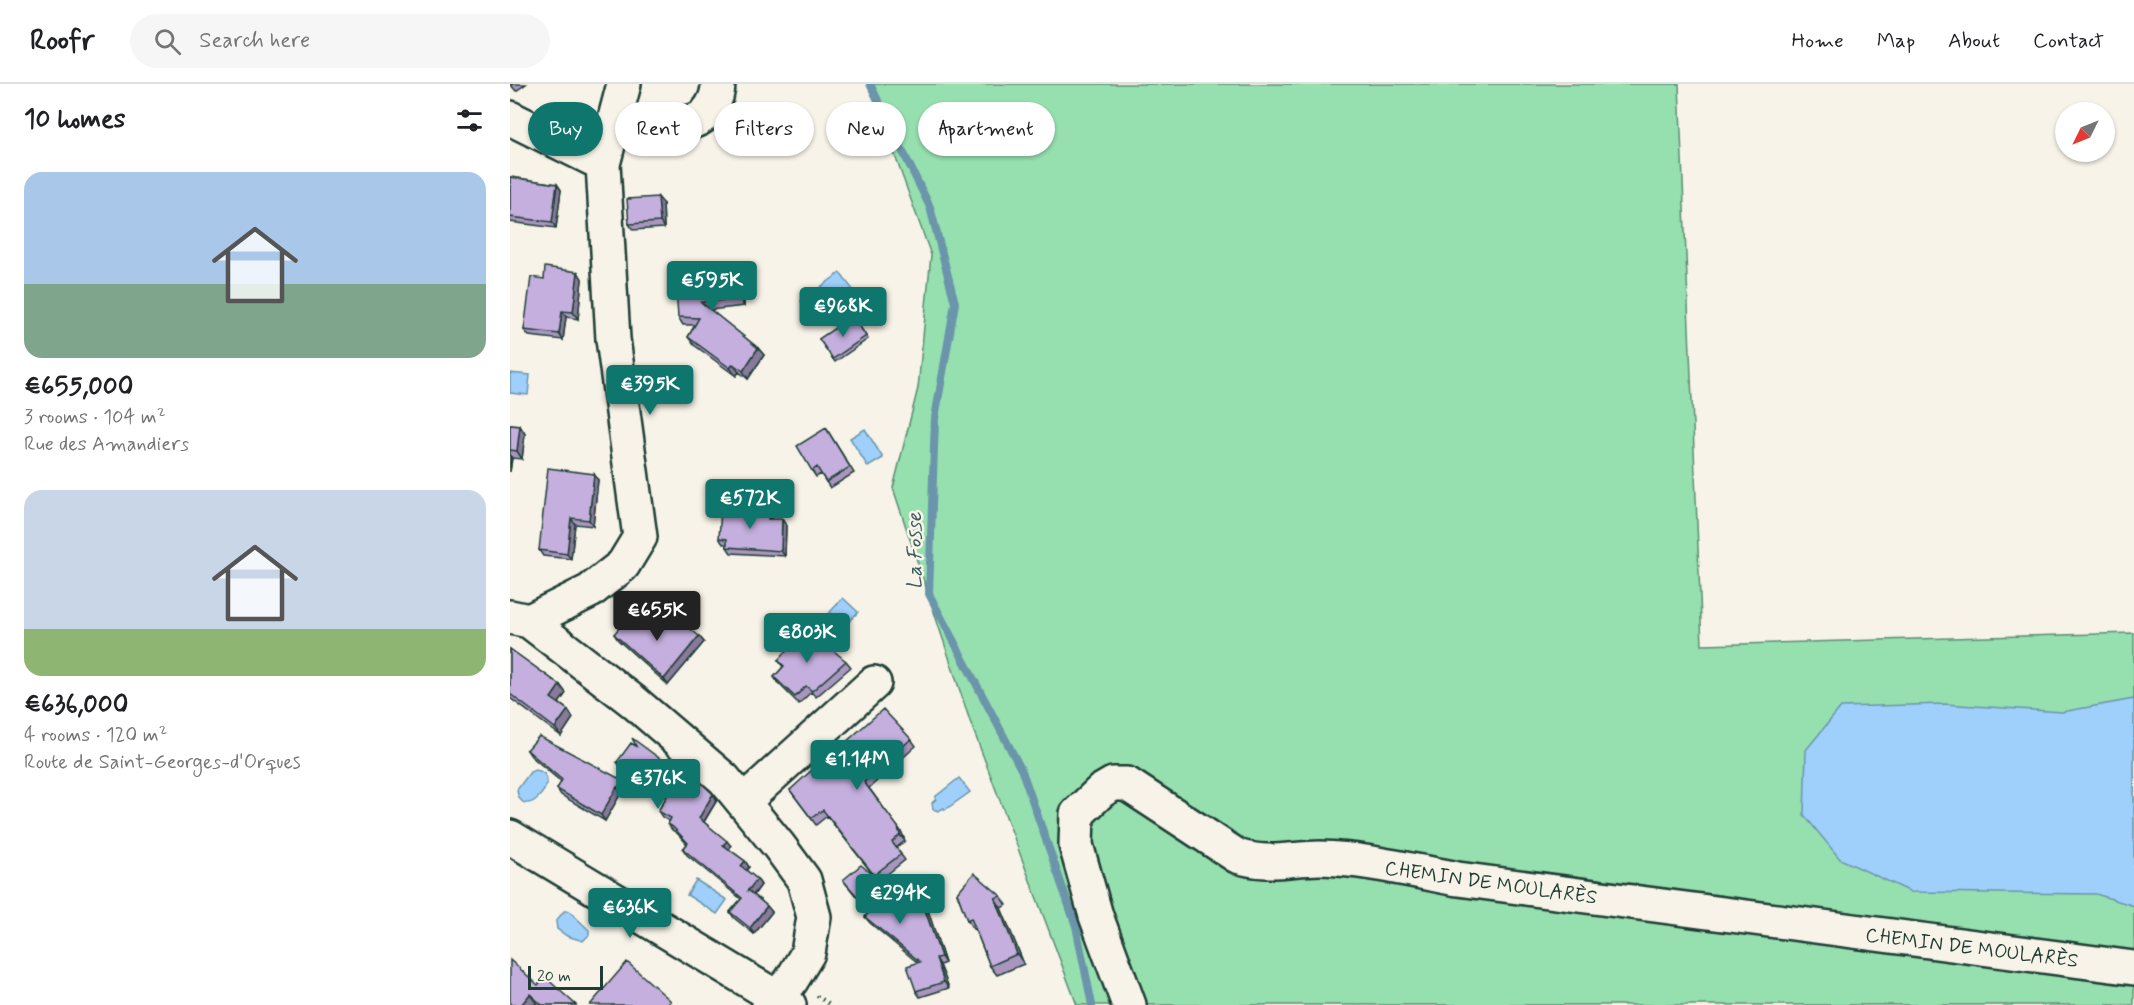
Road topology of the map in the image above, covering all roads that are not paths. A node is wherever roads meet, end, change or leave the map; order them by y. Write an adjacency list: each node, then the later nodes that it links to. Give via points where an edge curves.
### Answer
1 (624, 84): 4 (street)
2 (718, 84): 4 (street, via 710,110 695,121)
3 (510, 118): 5 (street)
4 (613, 125): 5 (street)
5 (603, 164): 6 (street, via 614,339 640,537 624,565 590,591)
6 (519, 619): 8 (street, via 634,702 724,779)
7 (874, 683): 8 (street)
8 (743, 802): 11 (street, via 804,880 814,918 808,953)
9 (510, 837): 11 (street)
10 (2134, 968): 12 (street, CHEMIN DE MOULARÈS, via 1458,879 1348,860 1252,861 1237,856 1127,784 1113,784 1077,814 1076,845 1096,916)
11 (778, 1002)
12 (1129, 1005)

